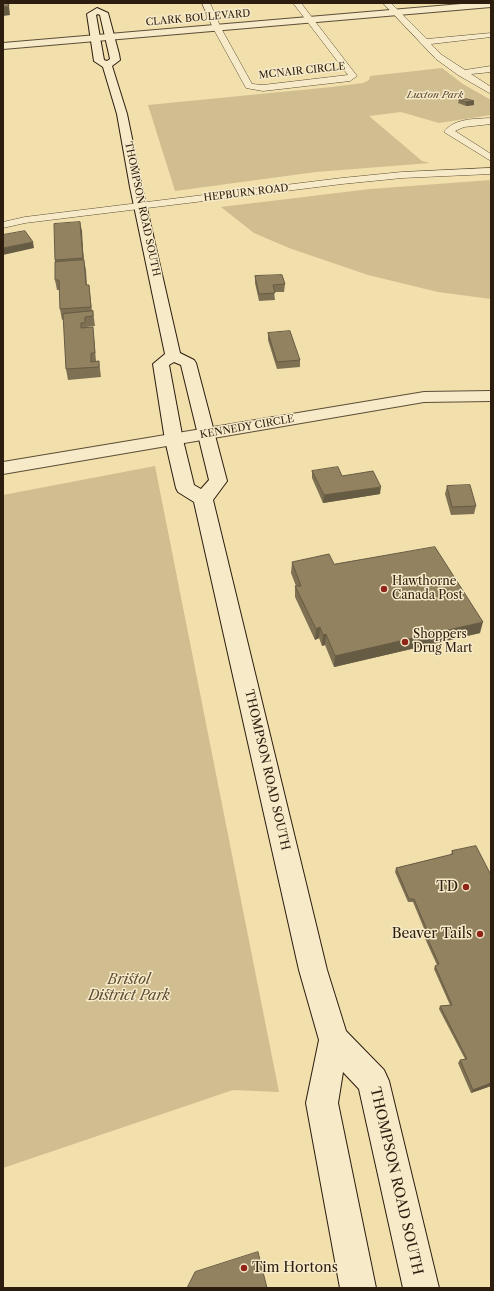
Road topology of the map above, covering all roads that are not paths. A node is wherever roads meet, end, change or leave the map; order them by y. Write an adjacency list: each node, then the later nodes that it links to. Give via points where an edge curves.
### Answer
1 (206, 3): 8 (street)
2 (297, 3): 7 (street)
3 (387, 3): 6 (street)
4 (491, 4): 6 (main road, CLARK BOULEVARD)
5 (97, 7): 10 (main road, THOMPSON ROAD SOUTH, via 104,13); 11 (main road, THOMPSON ROAD SOUTH, via 91,14)
6 (395, 12): 7 (main road, CLARK BOULEVARD); 12 (street)
7 (309, 20): 8 (main road, CLARK BOULEVARD); 8 (street, MCNAIR CIRCLE, via 353,76 263,88 249,86)
8 (217, 28): 10 (main road, CLARK BOULEVARD)
9 (491, 35): 12 (street)
10 (109, 37): 11 (main road, CLARK BOULEVARD); 14 (main road, THOMPSON ROAD SOUTH, via 115,60)
11 (95, 38): 13 (main road, CLARK BOULEVARD); 14 (main road, THOMPSON ROAD SOUTH, via 99,61)
12 (425, 42): 16 (street, via 439,57)
13 (3, 46)
14 (107, 65): 21 (main road, THOMPSON ROAD SOUTH, via 122,114)
15 (491, 69): 16 (street)
16 (461, 73): 17 (street)
17 (491, 91)
18 (491, 121): 19 (street, via 452,127 449,132)
19 (491, 158)
20 (491, 171): 21 (street, HEPBURN ROAD, via 379,178)
21 (140, 206): 22 (street, HEPBURN ROAD); 23 (main road, THOMPSON ROAD SOUTH)
22 (3, 225)
23 (172, 355): 25 (main road, via 188,363); 26 (main road, via 161,364)
24 (491, 396): 25 (main road, KENNEDY CIRCLE, via 424,397)
25 (206, 434): 26 (main road, KENNEDY CIRCLE); 28 (main road, via 218,481)
26 (174, 440): 27 (main road, KENNEDY CIRCLE); 28 (main road, via 185,488)
27 (3, 468)
28 (203, 499): 29 (main road, THOMPSON ROAD SOUTH, via 312,970)
29 (334, 1040): 30 (main road, THOMPSON ROAD SOUTH, via 322,1103); 31 (main road, THOMPSON ROAD SOUTH, via 373,1081)
30 (358, 1288)
31 (421, 1288)

